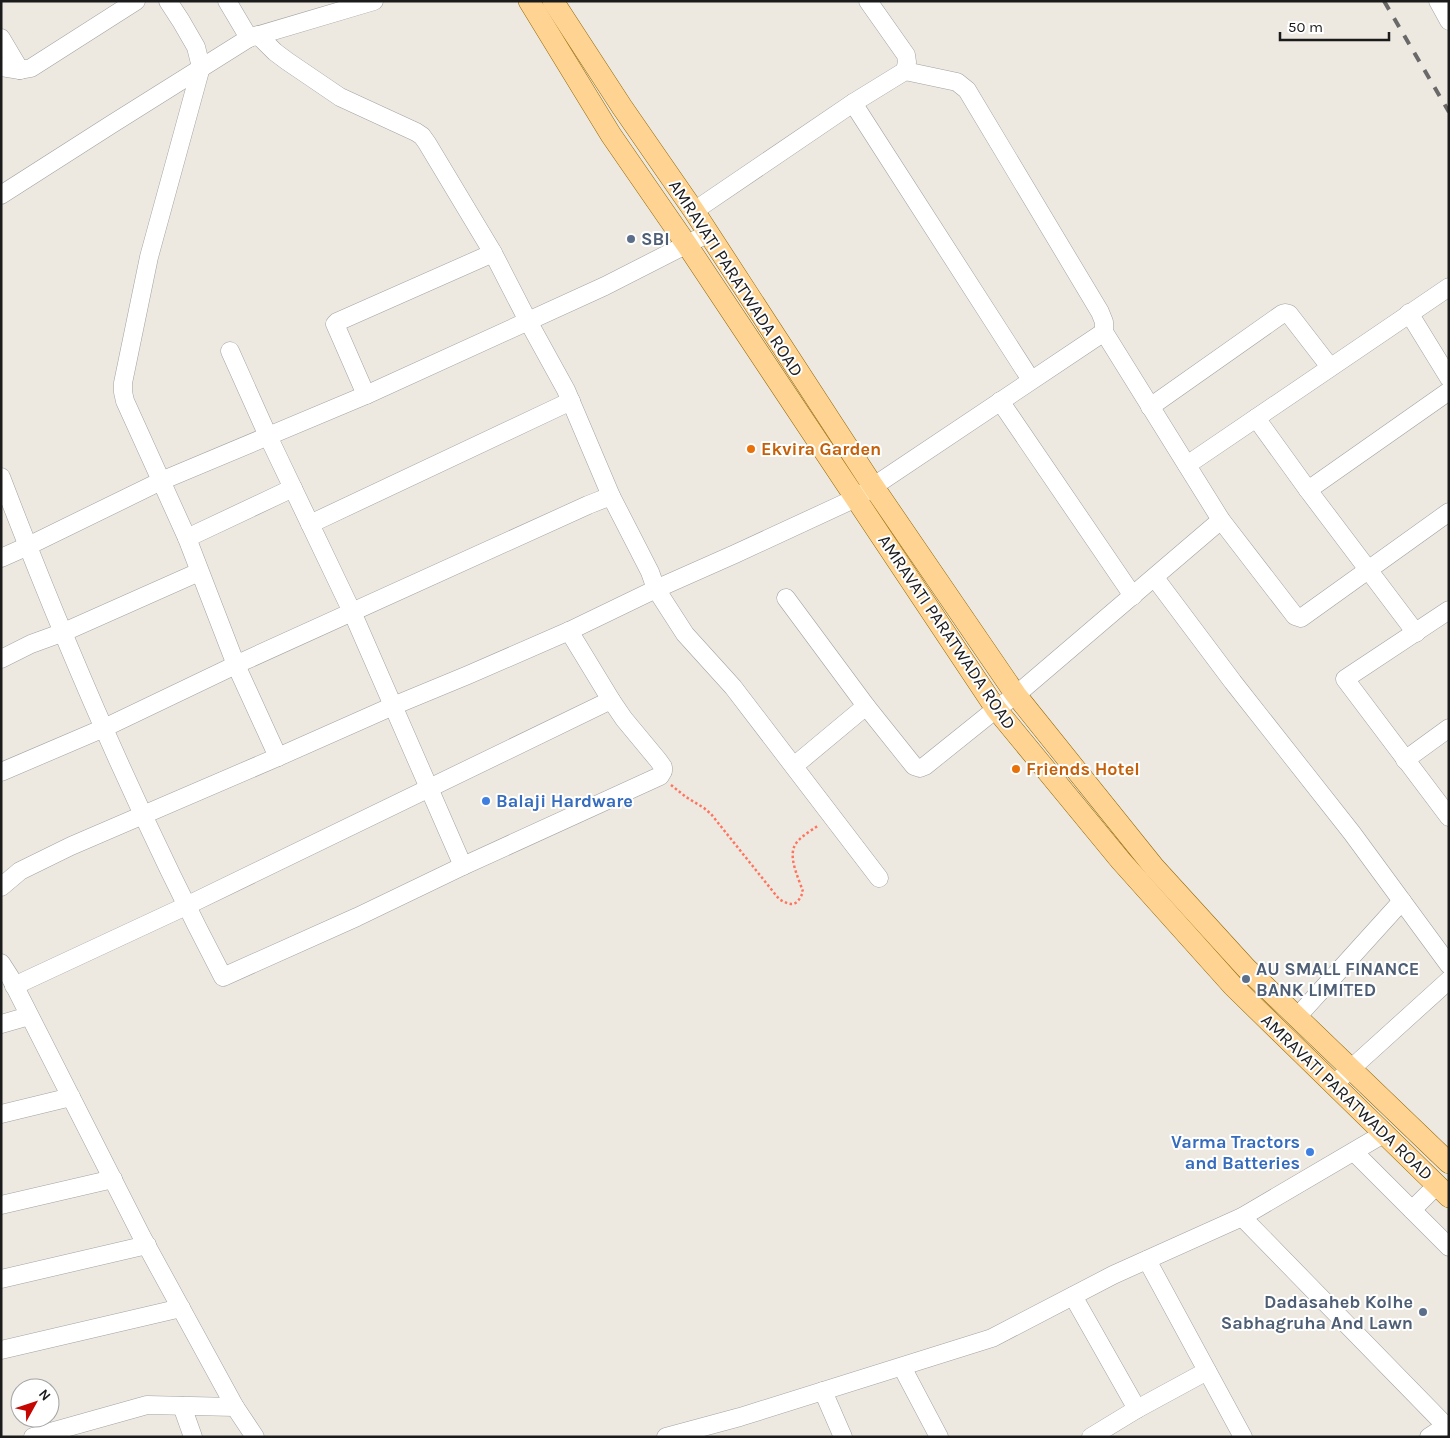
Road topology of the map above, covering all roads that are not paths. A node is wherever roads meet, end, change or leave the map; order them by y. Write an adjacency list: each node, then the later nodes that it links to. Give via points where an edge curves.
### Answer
1 (136, 1): 14 (street, via 42,62)
2 (168, 1): 13 (street, via 196,48)
3 (227, 1): 10 (street)
4 (374, 1): 10 (street)
5 (529, 1): 20 (main road, AMRAVATI PARATWADA ROAD, via 611,135)
6 (554, 1): 18 (main road, AMRAVATI PARATWADA ROAD)
7 (868, 1): 15 (street, via 906,55)
8 (1438, 1): 9 (street)
9 (1449, 20)
10 (254, 36): 13 (street); 21 (street, via 340,97 422,136)
11 (1, 38): 14 (street)
12 (1, 67): 14 (street)
13 (201, 68): 17 (street); 39 (street, via 148,257 123,383 125,401)
14 (20, 70)
15 (905, 71): 16 (street); 25 (street, via 957,82 966,90 1100,312)
16 (853, 103): 18 (street); 29 (street)
17 (1, 195)
18 (694, 211): 19 (main road, AMRAVATI PARATWADA ROAD)
19 (708, 234): 20 (street); 42 (main road, AMRAVATI PARATWADA ROAD)
20 (687, 245): 24 (street); 42 (main road, AMRAVATI PARATWADA ROAD)
21 (493, 253): 24 (street); 31 (street, via 335,324)
22 (1449, 287): 23 (street)
23 (1409, 313): 27 (street); 28 (street)
24 (528, 321): 31 (street); 32 (street)
25 (1104, 332): 29 (street); 34 (street)
26 (230, 351): 36 (street)
27 (1330, 367): 34 (street, via 1285,313); 35 (street)
28 (1449, 378)
29 (1031, 380): 33 (street)
30 (1449, 391): 41 (street)
31 (366, 395): 36 (street)
32 (571, 401): 43 (street); 46 (street)
33 (1000, 401): 42 (street); 54 (street)
34 (1150, 407): 37 (street)
35 (1256, 418): 37 (street); 41 (street)
36 (268, 436): 39 (street); 40 (street)
37 (1187, 465): 45 (street)
38 (1, 477): 48 (street)
39 (161, 481): 47 (street); 48 (street)
40 (293, 488): 46 (street); 47 (street)
41 (1308, 490): 50 (street)
42 (864, 492): 53 (street); 63 (main road, AMRAVATI PARATWADA ROAD); 67 (main road, AMRAVATI PARATWADA ROAD)
43 (611, 496): 53 (street); 57 (street)
44 (1449, 512): 50 (street)
45 (1221, 520): 50 (street, via 1301,618); 52 (street)
46 (310, 524): 57 (street)
47 (187, 538): 51 (street)
48 (28, 546): 49 (street); 59 (street)
49 (1, 558)
50 (1369, 569): 60 (street)
51 (199, 572): 59 (street); 62 (street)
52 (1155, 578): 54 (street); 80 (street)
53 (656, 588): 58 (street); 72 (street, via 685,634 734,687)
54 (1133, 596): 63 (street)
55 (786, 598): 66 (street)
56 (1449, 610): 60 (street)
57 (352, 612): 62 (street); 65 (street)
58 (569, 631): 64 (street); 65 (street)
59 (64, 632): 61 (street); 68 (street)
60 (1416, 633): 71 (street, via 1345,679)
61 (1, 658)
62 (236, 665): 68 (street); 70 (street)
63 (1016, 695): 67 (street); 87 (main road, AMRAVATI PARATWADA ROAD, via 1154,867 1246,968)
64 (611, 700): 74 (street); 77 (street, via 663,767 660,776)
65 (393, 706): 70 (street); 74 (street)
66 (866, 706): 67 (street, via 914,766 920,768); 72 (street)
67 (996, 709): 90 (main road, AMRAVATI PARATWADA ROAD, via 1121,861 1233,986)
68 (104, 728): 73 (street); 75 (street)
69 (1449, 728): 71 (street)
70 (278, 757): 75 (street)
71 (1405, 760): 76 (street)
72 (794, 766): 78 (street)
73 (1, 771)
74 (429, 788): 77 (street); 81 (street)
75 (144, 815): 79 (street, via 20,871); 81 (street)
76 (1449, 817)
77 (463, 866): 81 (street, via 223,977)
78 (879, 878)
79 (1, 887)
80 (1402, 901): 83 (street); 87 (street)
81 (186, 906): 85 (street)
82 (1, 963): 85 (street)
83 (1449, 965)
84 (1449, 980): 89 (street)
85 (14, 986): 86 (street)
86 (30, 1016): 88 (street); 91 (street)
87 (1296, 1017): 89 (main road, AMRAVATI PARATWADA ROAD)
88 (1, 1024)
89 (1350, 1069): 90 (street); 95 (main road, AMRAVATI PARATWADA ROAD)
90 (1333, 1085): 93 (main road, AMRAVATI PARATWADA ROAD)
91 (71, 1098): 92 (street); 96 (street)
92 (1, 1114)
93 (1385, 1134): 94 (street); 97 (main road, AMRAVATI PARATWADA ROAD)
94 (1354, 1152): 99 (street); 100 (street)
95 (1449, 1163)
96 (113, 1179): 98 (street); 101 (street)
97 (1443, 1191): 99 (street)
98 (1, 1204)
99 (1412, 1210): 102 (street)
100 (1242, 1217): 103 (street); 114 (street)
101 (147, 1245): 104 (street); 106 (street)
102 (1449, 1247)
103 (1147, 1260): 105 (street); 109 (street)
104 (1, 1279)
105 (1073, 1296): 108 (street, via 992,1338); 113 (street)
106 (181, 1308): 107 (street); 112 (street)
107 (1, 1350)
108 (902, 1367): 110 (street); 120 (street)
109 (1207, 1371): 113 (street); 122 (street)
110 (823, 1392): 118 (street); 119 (street)
111 (182, 1406): 112 (street); 115 (street, via 148,1405); 116 (street)
112 (235, 1407): 117 (street)
113 (1137, 1409): 121 (street)
114 (1447, 1425): 123 (street)
115 (33, 1437)
116 (193, 1437)
117 (255, 1437)
118 (666, 1437)
119 (843, 1437)
120 (939, 1437)
121 (1091, 1437)
122 (1243, 1437)
123 (1429, 1437)

